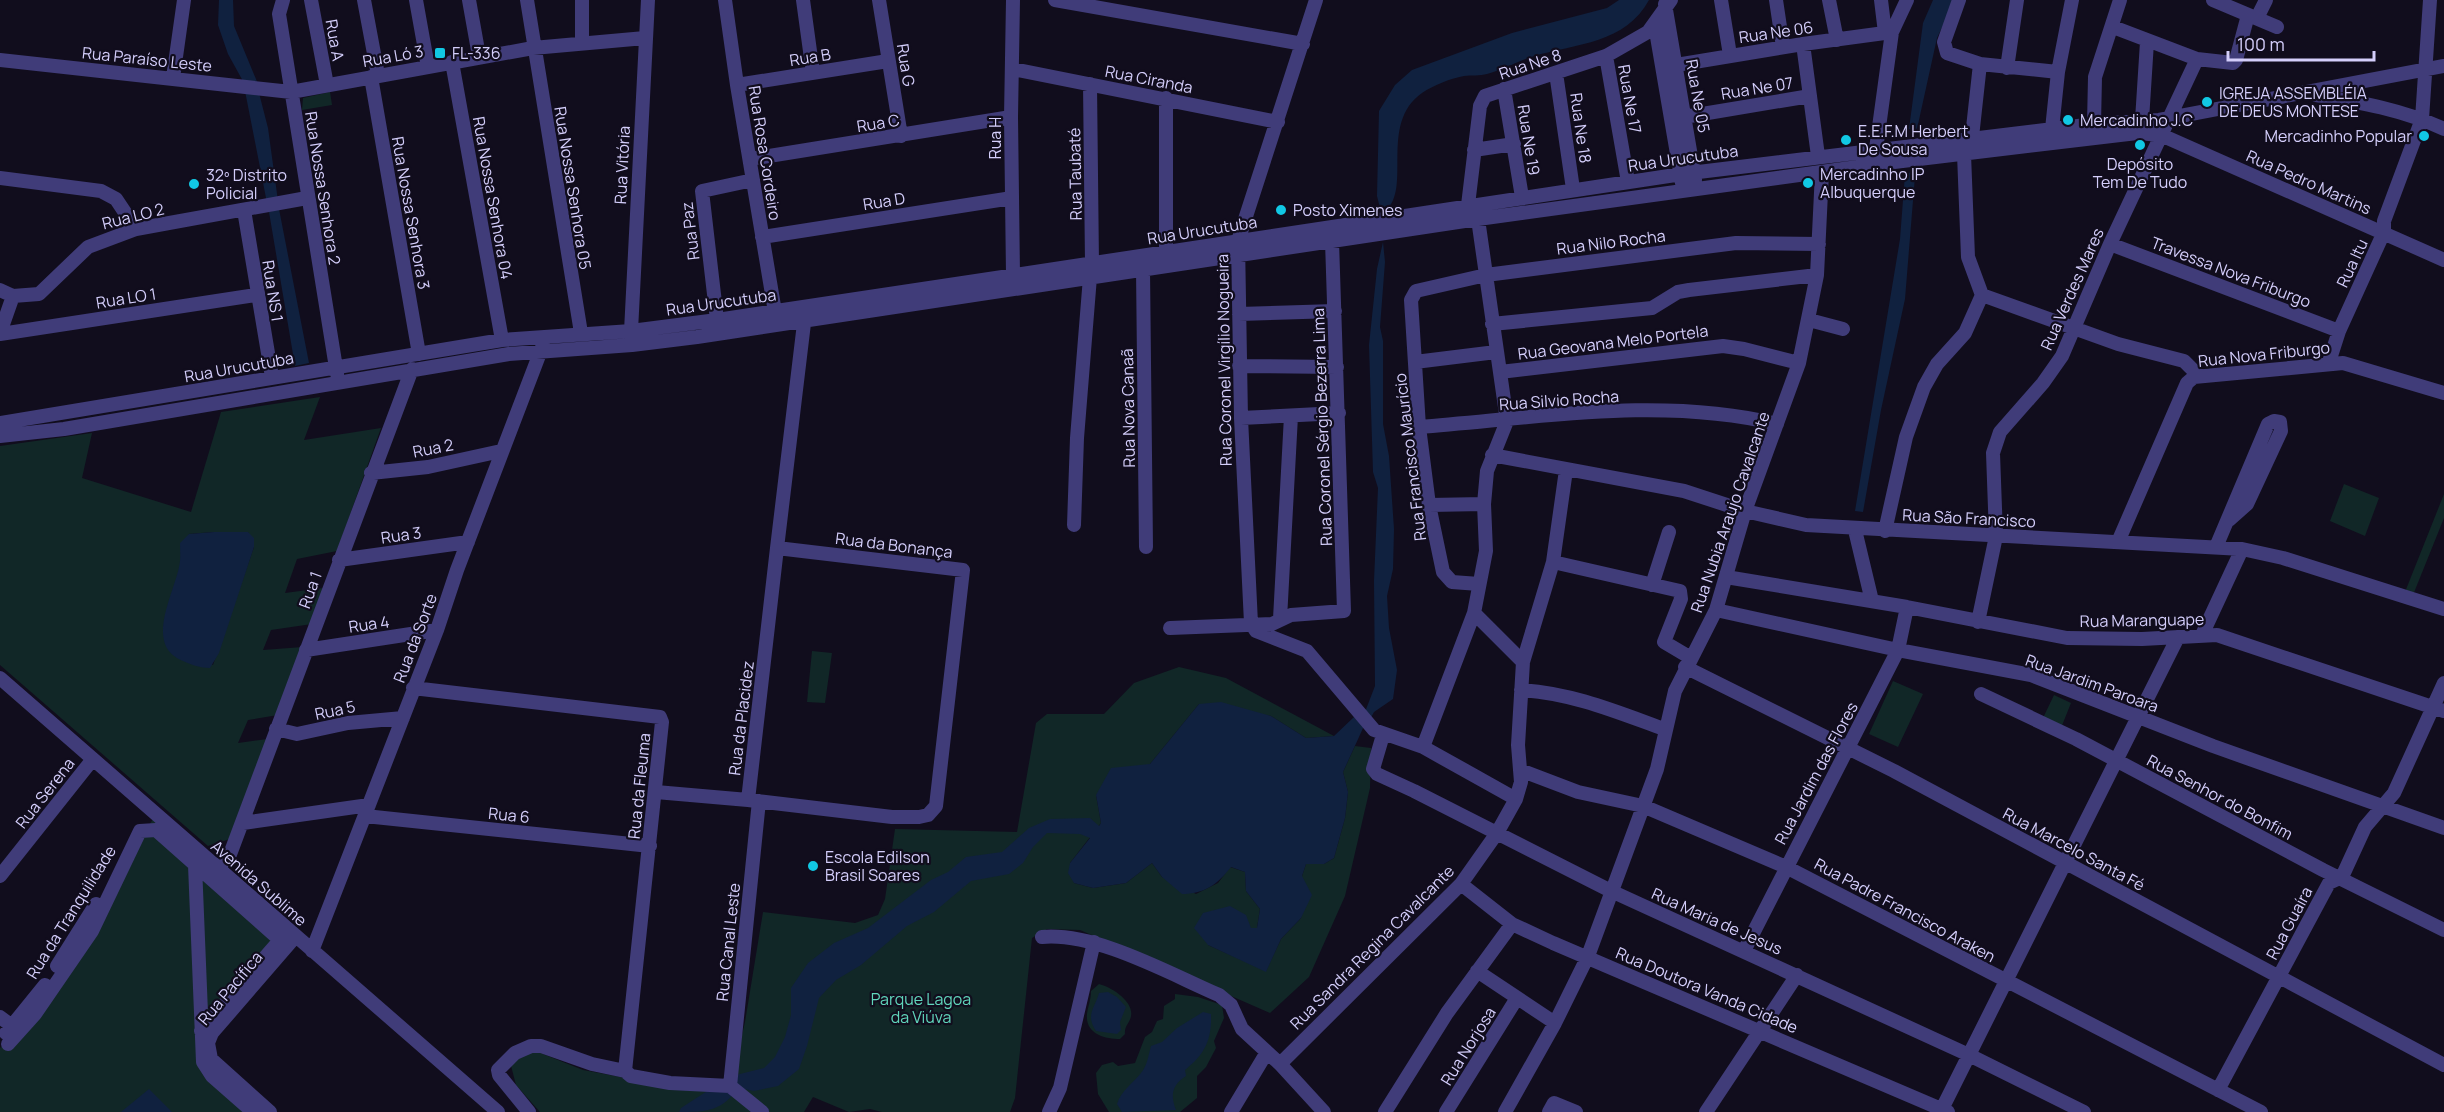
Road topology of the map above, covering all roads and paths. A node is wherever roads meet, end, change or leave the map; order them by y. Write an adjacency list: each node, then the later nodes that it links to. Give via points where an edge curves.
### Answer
1 (184, 0): 61 (street)
2 (283, 0): 66 (street, Rua Nossa Senhora 2, via 279,14)
3 (311, 0): 63 (street, Rua A)
4 (364, 0): 60 (street)
5 (416, 0): 53 (street)
6 (469, 0): 44 (street)
7 (527, 0): 42 (street, Rua Nossa Senhora 05)
8 (582, 0): 37 (street)
9 (648, 0): 35 (street, Rua Vitória)
10 (725, 0): 64 (street, Rua Rosa Cordeiro)
11 (803, 0): 58 (street)
12 (879, 0): 48 (street, Rua G)
13 (1013, 0): 55 (street, Rua H)
14 (1055, 0): 28 (street)
15 (1316, 0): 40 (street, Rua Coronel Virgílio Nogueira)
16 (1721, 0): 43 (street)
17 (1776, 0): 41 (street)
18 (1829, 0): 36 (street)
19 (1881, 0): 34 (street)
20 (1907, 0): 34 (street)
21 (1959, 0): 50 (street, via 1944,50)
22 (2017, 0): 54 (street)
23 (2072, 0): 57 (street)
24 (2120, 0): 32 (street)
25 (2213, 0): 30 (street)
26 (2266, 0): 30 (street)
27 (2430, 0): 56 (street, Rua Itu)
28 (1089, 3): 40 (street)
29 (1667, 3): 31 (street, Rua Ne 8); 51 (street, Rua Ne 05)
30 (2253, 16): 33 (street); 46 (street, via 2233,63)
31 (1655, 25): 45 (street, Rua Ne 8, via 1636,41); 51 (street, Rua Ne 05)
32 (2113, 27): 38 (street, via 2135,33); 76 (street, via 2095,77)
33 (2277, 27)
34 (1889, 33): 36 (street, Rua Ne 06); 83 (street)
35 (645, 38): 37 (street, Rua Ló 3); 133 (street, Rua Vitória)
36 (1837, 40): 39 (street, Rua Ne 06)
37 (582, 41): 42 (street, Rua Ló 3)
38 (2147, 42): 46 (street); 74 (street)
39 (1803, 44): 41 (street, Rua Ne 06); 68 (street)
40 (1303, 45): 75 (street, Rua Coronel Virgílio Nogueira)
41 (1783, 47): 43 (street, Rua Ne 06)
42 (533, 48): 44 (street, Rua Ló 3); 135 (street, Rua Nossa Senhora 05)
43 (1730, 55): 51 (street, Rua Ne 06)
44 (479, 56): 49 (street, Rua Ló 3)
45 (1606, 56): 59 (street, Rua Ne 8); 92 (street, Rua Ne 17)
46 (2197, 59): 72 (street)
47 (0, 60): 61 (street, Rua Paraíso Leste)
48 (888, 61): 58 (street, Rua B); 80 (street, Rua G)
49 (452, 62): 53 (street, Rua Ló 3); 138 (street, Rua Nossa Senhora 04)
50 (1980, 64): 54 (street); 81 (street)
51 (1670, 65): 71 (street, Rua Ne 05)
52 (2444, 66): 56 (street, Rua Urucutuba)
53 (428, 67): 60 (street, Rua Ló 3)
54 (2007, 68): 57 (street)
55 (1013, 69): 62 (street, Rua Ciranda); 70 (street, Rua H)
56 (2426, 69): 67 (street, Rua Urucutuba); 73 (street, Rua Itu)
57 (2058, 72): 77 (street)
58 (813, 73): 64 (street, Rua B)
59 (1556, 73): 65 (street, Rua Ne 8); 94 (street, Rua Ne 18)
60 (374, 76): 63 (street, Rua Ló 3); 141 (street, Rua Nossa Senhora 3)
61 (173, 78): 66 (street, Rua Paraíso Leste)
62 (1090, 84): 69 (street, Rua Ciranda); 112 (street, Rua Taubaté)
63 (327, 85): 66 (street, Rua Ló 3)
64 (737, 85): 87 (street, Rua Rosa Cordeiro)
65 (1504, 89): 82 (street, Rua Ne 19); 84 (street, Rua Ne 8, via 1482,100)
66 (291, 92): 97 (street, Rua Nossa Senhora 2)
67 (2305, 94): 72 (street, Rua Urucutuba); 73 (street, via 2349,100)
68 (1810, 96): 71 (street, Rua Ne 07); 86 (street)
69 (1166, 98): 75 (street, Rua Ciranda); 109 (street)
70 (1011, 117): 80 (street, Rua C); 98 (street, Rua H)
71 (1679, 118): 89 (street, Rua Ne 05)
72 (2171, 118): 74 (street, Rua Urucutuba); 79 (street, Rua Verdes Mares)
73 (2422, 119): 78 (street); 103 (street, Rua Itu, via 2384,221)
74 (2142, 120): 76 (street, Rua Urucutuba)
75 (1278, 122): 108 (street, Rua Coronel Virgílio Nogueira)
76 (2094, 124): 77 (street, Rua Urucutuba)
77 (2052, 129): 81 (street, Rua Urucutuba)
78 (2444, 129)
79 (2160, 135): 85 (street, Rua Urucutuba, via 2121,134); 103 (street, Rua Pedro Martins); 107 (street, Rua Verdes Mares)
80 (901, 136): 87 (street, Rua C)
81 (1972, 137): 83 (street, Rua Urucutuba)
82 (1514, 144): 84 (street); 96 (street, Rua Ne 19)
83 (1876, 149): 86 (street, Rua Urucutuba)
84 (1474, 150): 99 (street, Rua Ne 8)
85 (1964, 154): 88 (street, Rua Urucutuba); 120 (street, via 1968,257)
86 (1818, 156): 89 (street, Rua Urucutuba)
87 (750, 159): 91 (street, Rua Rosa Cordeiro)
88 (1822, 172): 93 (street, Rua Urucutuba); 106 (street, Rua Nubia Araujo Cavalcante)
89 (1688, 173): 92 (street, Rua Urucutuba); 93 (street, Rua Ne 05); 95 (street, Rua Ne 05)
90 (0, 177): 102 (street, via 101,191 116,199)
91 (753, 180): 104 (street, Rua Rosa Cordeiro); 127 (street, Rua Paz, via 702,191)
92 (1628, 182): 94 (street, Rua Urucutuba)
93 (1697, 188): 95 (street, Rua Urucutuba)
94 (1573, 189): 96 (street, Rua Urucutuba)
95 (1683, 190): 101 (street, Rua Urucutuba)
96 (1522, 197): 99 (street, Rua Urucutuba)
97 (308, 198): 100 (street, Rua LO 2); 146 (street, Rua Nossa Senhora 2)
98 (1012, 198): 104 (street, Rua D); 113 (street, Rua H)
99 (1468, 205): 108 (street, Rua Urucutuba)
100 (244, 210): 102 (street, Rua LO 2); 118 (street, Rua NS 1)
101 (1478, 219): 105 (street, Rua Urucutuba); 114 (street)
102 (136, 229): 121 (street, Rua LO 2, via 88,247 39,294)
103 (2384, 232): 110 (street, Rua Pedro Martins); 134 (street, Rua Itu)
104 (762, 237): 125 (street, Rua Rosa Cordeiro)
105 (1332, 241): 108 (street, Rua Urucutuba); 124 (street, Rua Coronel Sérgio Bezerra Lima)
106 (1819, 244): 114 (street, Rua Nilo Rocha, via 1736,243); 115 (street, Rua Nubia Araujo Cavalcante)
107 (2110, 244): 131 (street, Rua Verdes Mares); 134 (street, Travessa Nova Friburgo)
108 (1238, 247): 109 (street, Rua Urucutuba); 111 (street, Rua Urucutuba); 126 (street, Rua Coronel Virgílio Nogueira)
109 (1166, 251): 112 (street, Rua Urucutuba)
110 (2444, 260)
111 (1143, 269): 112 (street, Rua Urucutuba); 179 (street, Rua Nova Canaã)
112 (1091, 270): 113 (street, Rua Urucutuba); 117 (street, Rua Urucutuba); 172 (street, Rua Taubaté)
113 (1013, 275): 117 (street, Rua Urucutuba)
114 (1486, 275): 122 (street, Rua Nilo Rocha, via 1416,291); 130 (street)
115 (1817, 275): 128 (street, Rua Nubia Araujo Cavalcante); 130 (street, via 1678,292 1652,308)
116 (0, 290): 121 (street)
117 (957, 290): 119 (street, Rua Urucutuba)
118 (256, 294): 136 (street, Rua LO 1); 151 (street, Rua NS 1)
119 (933, 294): 123 (street, Rua Urucutuba); 129 (street, Rua Urucutuba)
120 (1982, 294): 131 (street); 174 (street, via 1965,333 1937,364 1924,387 1906,437)
121 (14, 296): 136 (street)
122 (1411, 297): 142 (street, Rua Francisco Maurício)
123 (806, 307): 125 (street, Rua Urucutuba); 129 (street)
124 (1335, 311): 126 (street); 147 (street, Rua Coronel Sérgio Bezerra Lima)
125 (775, 312): 127 (street, Rua Urucutuba)
126 (1239, 314): 145 (street, Rua Coronel Virgílio Nogueira)
127 (717, 320): 133 (street, Rua Urucutuba)
128 (1809, 320): 132 (street); 144 (street, Rua Nubia Araujo Cavalcante)
129 (804, 322): 139 (street, Rua Urucutuba, via 632,345); 181 (street)
130 (1492, 324): 140 (street)
131 (2073, 327): 150 (street, via 2118,344 2184,361); 176 (street, Rua Verdes Mares, via 2062,356 1996,442)
132 (1842, 329)
133 (631, 331): 135 (street, Rua Urucutuba)
134 (2340, 331): 143 (street, Rua Itu)
135 (581, 333): 137 (street, Rua Urucutuba)
136 (0, 334)
137 (546, 336): 138 (street, Rua Urucutuba); 139 (street, Rua da Sorte)
138 (502, 340): 141 (street, Rua Urucutuba)
139 (540, 351): 148 (street, Rua Urucutuba); 164 (street, Rua da Sorte)
140 (1496, 352): 142 (street, Rua Geovana Melo Portela); 149 (street)
141 (419, 354): 146 (street, Rua Urucutuba)
142 (1415, 362): 162 (street, Rua Francisco Maurício)
143 (2330, 362): 150 (street, Rua Nova Friburgo); 153 (street, Rua Nova Friburgo, via 2368,369)
144 (1799, 363): 149 (street, Rua Geovana Melo Portela, via 1723,346); 161 (street, Rua Nubia Araujo Cavalcante)
145 (1239, 366): 147 (street); 157 (street, Rua Coronel Virgílio Nogueira)
146 (336, 367): 151 (street, Rua Urucutuba); 152 (street, Rua Nossa Senhora 2)
147 (1337, 367): 154 (street, Rua Coronel Sérgio Bezerra Lima)
148 (412, 369): 152 (street, Rua Urucutuba); 168 (street, Rua 1)
149 (1500, 372): 158 (street)
150 (2199, 375): 178 (street, Rua Nova Friburgo, via 2187,383)
151 (272, 377): 156 (street, Rua Urucutuba)
152 (338, 382): 156 (street, Rua Urucutuba)
153 (2444, 393)
154 (1339, 413): 155 (street); 193 (street, Rua Coronel Sérgio Bezerra Lima, via 1344,612)
155 (1291, 416): 157 (street); 193 (street)
156 (89, 417): 159 (street, Rua Urucutuba)
157 (1241, 418): 195 (street, Rua Coronel Virgílio Nogueira)
158 (1507, 420): 161 (street, Rua Silvio Rocha, via 1702,412 1734,414); 162 (street, Rua Silvio Rocha); 165 (street)
159 (63, 421): 160 (street, Rua Urucutuba); 163 (street, Rua Urucutuba)
160 (0, 423)
161 (1777, 424): 171 (street, Rua Nubia Araujo Cavalcante)
162 (1419, 427): 170 (street, Rua Francisco Maurício)
163 (0, 436)
164 (501, 451): 168 (street, Rua 2, via 428,467); 177 (street, Rua da Sorte)
165 (1492, 455): 167 (street, Rua São Francisco); 169 (street)
166 (2258, 465): 180 (street, via 2247,490 2247,504 2229,520)
167 (1566, 470): 171 (street, Rua São Francisco, via 1684,491); 184 (street, Rua Sandra Regina Cavalcante)
168 (371, 473): 183 (street, Rua 1)
169 (1484, 504): 170 (street); 186 (street, via 1486,551)
170 (1429, 505): 186 (street, Rua Francisco Maurício, via 1443,572 1452,582)
171 (1745, 511): 173 (street, Rua São Francisco, via 1806,525); 185 (street, Rua Nubia Araujo Cavalcante)
172 (1074, 525)
173 (1855, 530): 174 (street, Rua São Francisco); 188 (street)
174 (1885, 531): 176 (street, Rua São Francisco)
175 (1669, 532): 187 (street)
176 (1996, 536): 178 (street, Rua São Francisco); 194 (street, Rua Verdes Mares)
177 (468, 542): 183 (street, Rua 3); 197 (street, Rua da Sorte)
178 (2118, 542): 180 (street, Rua São Francisco)
179 (1146, 547)
180 (2216, 547): 182 (street, Rua São Francisco)
181 (777, 548): 222 (street, Rua da Placidez); 222 (street, Rua da Bonança, via 963,570 933,811 919,817 892,817)
182 (2242, 549): 190 (street, Rua São Francisco, via 2283,558); 198 (street)
183 (339, 560): 200 (street, Rua 1)
184 (1553, 562): 187 (street); 202 (street, Rua Sandra Regina Cavalcante)
185 (1726, 577): 188 (street, Rua Maranguape); 191 (street, Rua Nubia Araujo Cavalcante)
186 (1479, 584): 192 (street)
187 (1652, 585): 203 (street, Rua Marcelo Santa Fé, via 1680,591 1681,598 1664,642)
188 (1872, 601): 189 (street, Rua Maranguape)
189 (1907, 607): 194 (street, Rua Maranguape); 201 (street, Rua Jardim das Flores)
190 (2444, 609)
191 (1716, 610): 201 (street, Rua Jardim Paroara); 203 (street, Rua Nubia Araujo Cavalcante)
192 (1474, 613): 202 (street); 215 (street)
193 (1280, 619): 195 (street, via 1272,624)
194 (1978, 622): 199 (street, Rua Maranguape, via 2088,640)
195 (1251, 623): 196 (street); 214 (street, via 1256,631 1307,651 1365,722)
196 (1170, 628)
197 (437, 630): 200 (street, Rua 4); 206 (street, Rua da Sorte)
198 (2202, 634): 199 (street, Rua Maranguape); 209 (street, Rua Maranguape, via 2231,638)
199 (2178, 637): 210 (street)
200 (306, 650): 212 (street, Rua 1)
201 (1898, 650): 210 (street, Rua Jardim Paroara, via 2031,675); 216 (street, Rua Jardim das Flores)
202 (1523, 663): 207 (street, Rua Sandra Regina Cavalcante)
203 (1688, 663): 213 (street, Rua Nubia Araujo Cavalcante); 216 (street, Rua Marcelo Santa Fé)
204 (0, 678): 217 (street, Avenida Sublime)
205 (2444, 683): 209 (street, Rua Guaíra)
206 (413, 687): 211 (street, Rua da Sorte); 220 (street, Rua da Fleuma, via 656,715 662,722)
207 (1521, 690): 213 (street, via 1553,692 1588,701); 219 (street, Rua Sandra Regina Cavalcante)
208 (1981, 694): 218 (street, Rua Senhor do Bonfim)
209 (2438, 709): 224 (street, Rua Guaíra)
210 (2138, 717): 218 (street); 224 (street, Rua Jardim Paroara)
211 (403, 718): 212 (street, Rua 5, via 348,723 297,734); 225 (street, Rua da Sorte)
212 (276, 729): 227 (street, Rua 1)
213 (1664, 729): 223 (street, Rua Nubia Araujo Cavalcante, via 1657,769)
214 (1383, 735): 215 (street); 230 (street, Rua Maria de Jesus, via 1375,773)
215 (1423, 747): 221 (street)
216 (1850, 747): 232 (street, Rua Marcelo Santa Fé); 234 (street, Rua Jardim das Flores)
217 (93, 759): 226 (street, Avenida Sublime); 236 (street, Rua Serena)
218 (2117, 761): 232 (street); 237 (street, Rua Senhor do Bonfim)
219 (1520, 770): 221 (street, Rua Sandra Regina Cavalcante); 223 (street, Rua Padre Francisco Araken, via 1578,792)
220 (656, 792): 222 (street, Rua da Placidez); 231 (street, Rua da Fleuma)
221 (1516, 799): 230 (street, Rua Sandra Regina Cavalcante)
222 (754, 800): 264 (street, Rua Canal Leste)
223 (1643, 806): 234 (street, Rua Padre Francisco Araken); 239 (street, Rua Nubia Araujo Cavalcante)
224 (2383, 807): 228 (street, Rua Jardim Paroara); 237 (street, Rua Guaíra, via 2365,827)
225 (367, 810): 227 (street, Rua 6); 231 (street, Rua 6); 245 (street, Rua da Sorte)
226 (152, 811): 229 (street, Rua da Tranquilidade); 235 (street, Avenida Sublime)
227 (243, 823): 235 (street, Rua 1, via 229,857)
228 (2444, 828)
229 (140, 831): 233 (street, via 156,830); 255 (street, Rua da Tranquilidade, via 43,988); 258 (street, via 92,931 35,1014)
230 (1497, 833): 238 (street, Rua Sandra Regina Cavalcante); 239 (street, Rua Maria de Jesus)
231 (650, 846): 263 (street, Rua da Fleuma)
232 (2065, 863): 250 (street, Rua Marcelo Santa Fé); 251 (street)
233 (195, 865): 256 (street); 256 (street, via 280,940)
234 (1786, 867): 246 (street, Rua Jardim das Flores); 251 (street, Rua Padre Francisco Araken)
235 (217, 868): 242 (street, Avenida Sublime)
236 (0, 876)
237 (2342, 877): 241 (street, Rua Senhor do Bonfim); 250 (street, Rua Guaíra, via 2329,883)
238 (1461, 884): 240 (street, Rua Doutora Vanda Cidade); 261 (street, Rua Sandra Regina Cavalcante)
239 (1611, 891): 246 (street, Rua Maria de Jesus); 247 (street, Rua Nubia Araujo Cavalcante)
240 (1512, 924): 247 (street, Rua Doutora Vanda Cidade); 248 (street)
241 (2444, 930)
242 (295, 937): 245 (street, Avenida Sublime); 269 (street, Rua Pacífica, via 212,1033 208,1043 211,1059)
243 (1042, 937): 244 (street, via 1064,936)
244 (1094, 942): 259 (street, via 1219,994 1231,1005 1242,1029); 273 (street, via 1060,1088)
245 (312, 951): 270 (street, Avenida Sublime)
246 (1744, 951): 249 (street, Rua Maria de Jesus)
247 (1588, 956): 254 (street, Rua Nubia Araujo Cavalcante); 257 (street, Rua Doutora Vanda Cidade)
248 (1477, 971): 252 (street); 276 (street)
249 (1797, 975): 257 (street); 260 (street, Rua Maria de Jesus)
250 (2279, 977): 262 (street, Rua Marcelo Santa Fé); 265 (street, Rua Guaíra)
251 (2006, 982): 260 (street); 265 (street, Rua Padre Francisco Araken)
252 (1517, 998): 254 (street); 277 (street, Rua Norjosa)
253 (0, 1017): 255 (street)
254 (1555, 1023): 278 (street, Rua Nubia Araujo Cavalcante)
255 (12, 1026): 258 (street, Rua da Tranquilidade)
256 (201, 1031): 268 (street, via 203,1062 212,1076)
257 (1761, 1032): 267 (street, Rua Doutora Vanda Cidade); 280 (street)
258 (4, 1041)
259 (1267, 1052): 261 (street); 274 (street)
260 (1969, 1055): 267 (street); 281 (street, Rua Maria de Jesus)
261 (1280, 1064): 275 (street)
262 (2444, 1065)
263 (626, 1071): 264 (street, via 631,1076 670,1083); 271 (street, via 541,1046 525,1048 501,1064 499,1075)
264 (730, 1086): 272 (street)
265 (2218, 1090): 282 (street, Rua Padre Francisco Araken)
266 (1551, 1108): 279 (street)
267 (1945, 1110)
268 (254, 1112)
269 (270, 1112)
270 (498, 1112)
271 (529, 1112)
272 (762, 1112)
273 (1049, 1112)
274 (1231, 1112)
275 (1324, 1112)
276 (1385, 1112)
277 (1446, 1112)
278 (1505, 1112)
279 (1576, 1112)
280 (1706, 1112)
281 (2084, 1112)
282 (2260, 1112)

